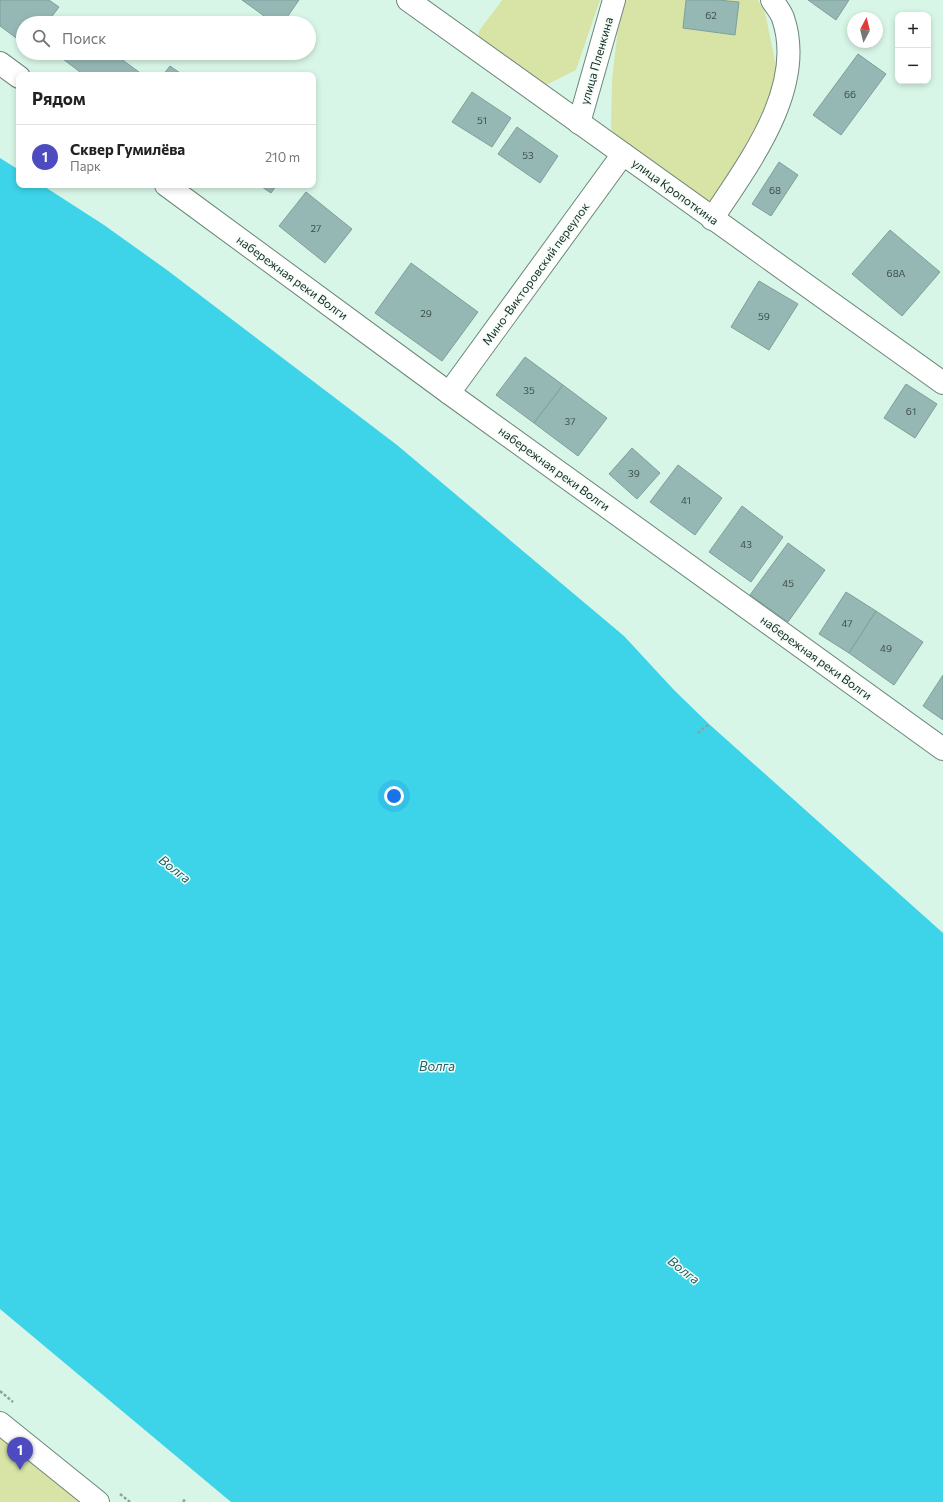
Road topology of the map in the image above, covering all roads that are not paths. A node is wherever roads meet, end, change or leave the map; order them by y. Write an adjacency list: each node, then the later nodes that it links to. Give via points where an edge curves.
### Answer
1 (408, 0): 6 (street, улица Кропоткина)
2 (614, 0): 6 (street, улица Пленкина)
3 (772, 0): 9 (street, via 783,17 787,40 787,70 780,101 760,146)
4 (0, 62): 5 (street)
5 (16, 74)
6 (579, 123): 7 (street, улица Кропоткина)
7 (623, 154): 9 (street, улица Кропоткина); 11 (street, Мино-Викторовский переулок)
8 (170, 188): 11 (street, набережная реки Волги)
9 (712, 219): 10 (street, улица Кропоткина)
10 (943, 383)
11 (449, 393): 12 (street, набережная реки Волги)
12 (943, 750)
13 (0, 1423): 14 (street)
14 (98, 1502)

